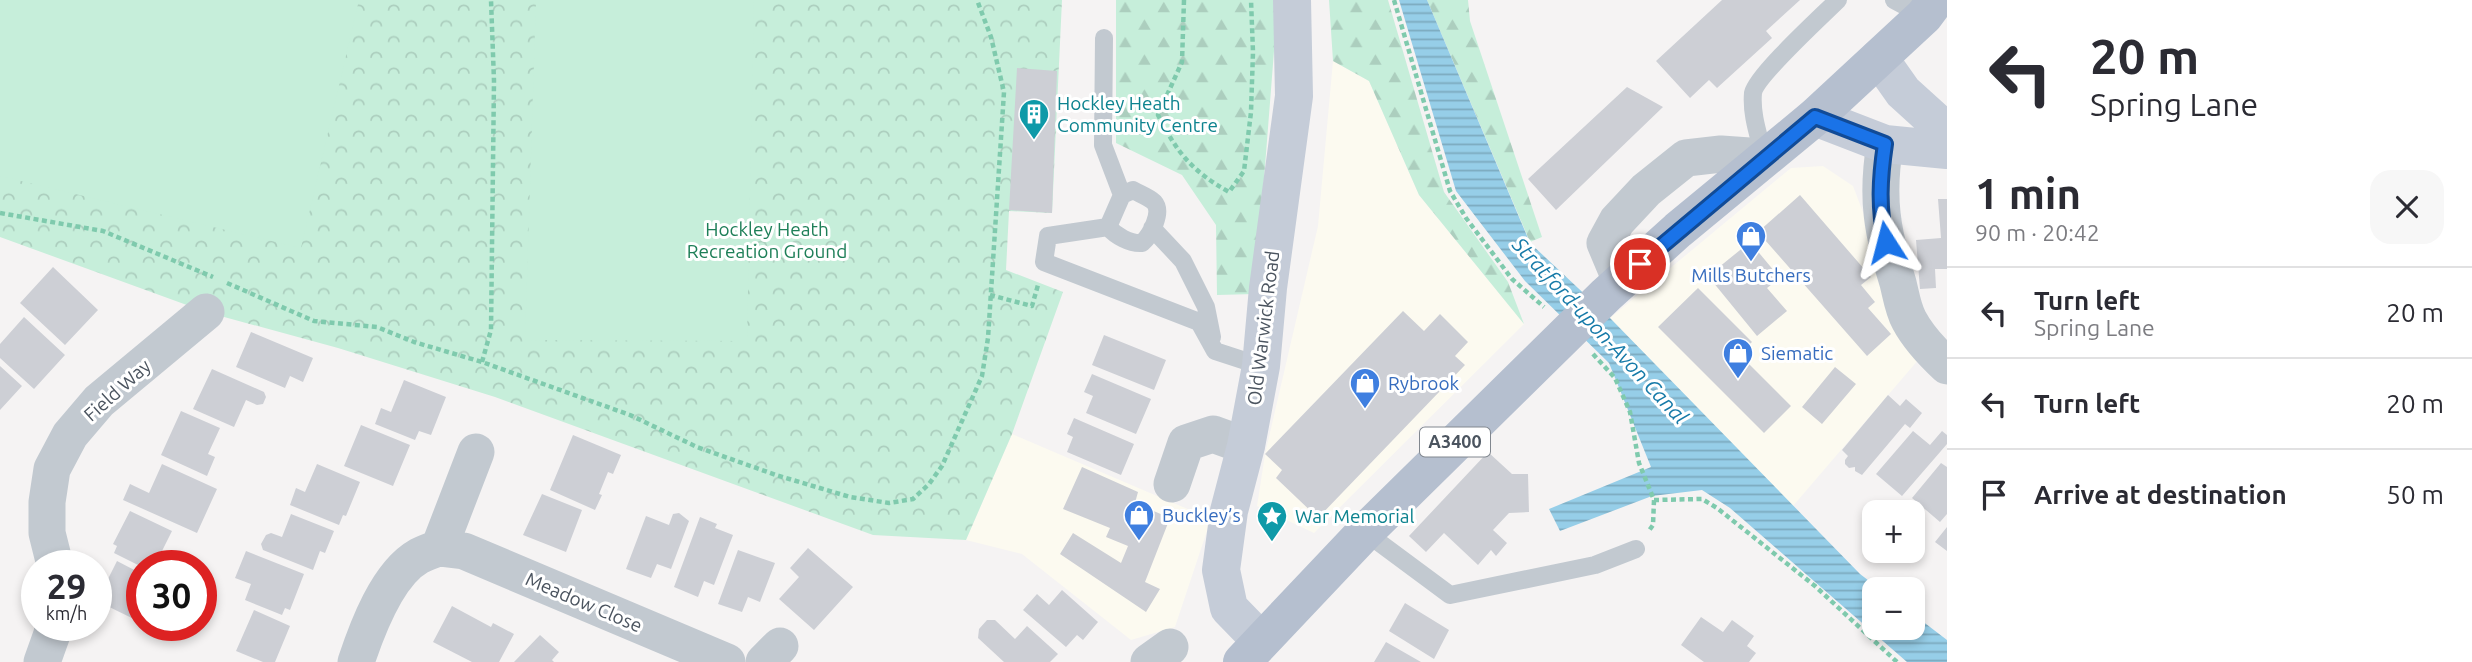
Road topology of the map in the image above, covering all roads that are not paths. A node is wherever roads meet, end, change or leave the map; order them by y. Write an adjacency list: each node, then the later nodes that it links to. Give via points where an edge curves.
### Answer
1 (1292, 0): 17 (main road, Old Warwick Road, via 1294,96)
2 (1838, 0): 10 (lane, via 1754,89 1753,113)
3 (1918, 5): 5 (main road, A3400)
4 (1104, 38): 11 (lane, via 1103,145)
5 (1879, 58): 6 (main road, A3400); 7 (main road, via 1903,92)
6 (1815, 117): 8 (main road); 10 (main road, A3400)
7 (1947, 132)
8 (1885, 144): 9 (main road); 18 (street, via 1881,221 1891,262 1908,318)
9 (1947, 150)
10 (1764, 157): 14 (main road, A3400); 14 (street, via 1721,154 1686,158 1646,190 1617,221 1605,243)
11 (1122, 195): 12 (lane); 13 (lane, via 1133,190 1153,200 1157,214)
12 (1108, 227): 13 (lane, via 1136,243 1147,239); 16 (lane, via 1048,236 1044,262 1199,322)
13 (1152, 228): 16 (lane, via 1183,261 1206,307)
14 (1613, 288): 22 (main road, A3400)
15 (206, 312): 25 (street, Field Way, via 99,401 70,435 52,469 47,502)
16 (1215, 351): 17 (lane)
17 (1261, 366): 19 (main road, Old Warwick Road)
18 (1947, 366)
19 (1246, 446): 21 (street, via 1213,434 1186,443); 27 (main road, Old Warwick Road, via 1229,511 1221,570 1229,608)
20 (476, 452): 23 (street)
21 (1172, 484)
22 (1366, 533): 24 (lane, via 1450,595 1595,565); 27 (main road, A3400)
23 (439, 548): 29 (street, via 417,557 396,579 371,619); 30 (street, Meadow Close, via 464,551)
24 (1636, 549)
25 (51, 550)
26 (50, 641): 28 (street)
27 (1259, 652)
28 (42, 662)
29 (356, 662)
30 (727, 662)

